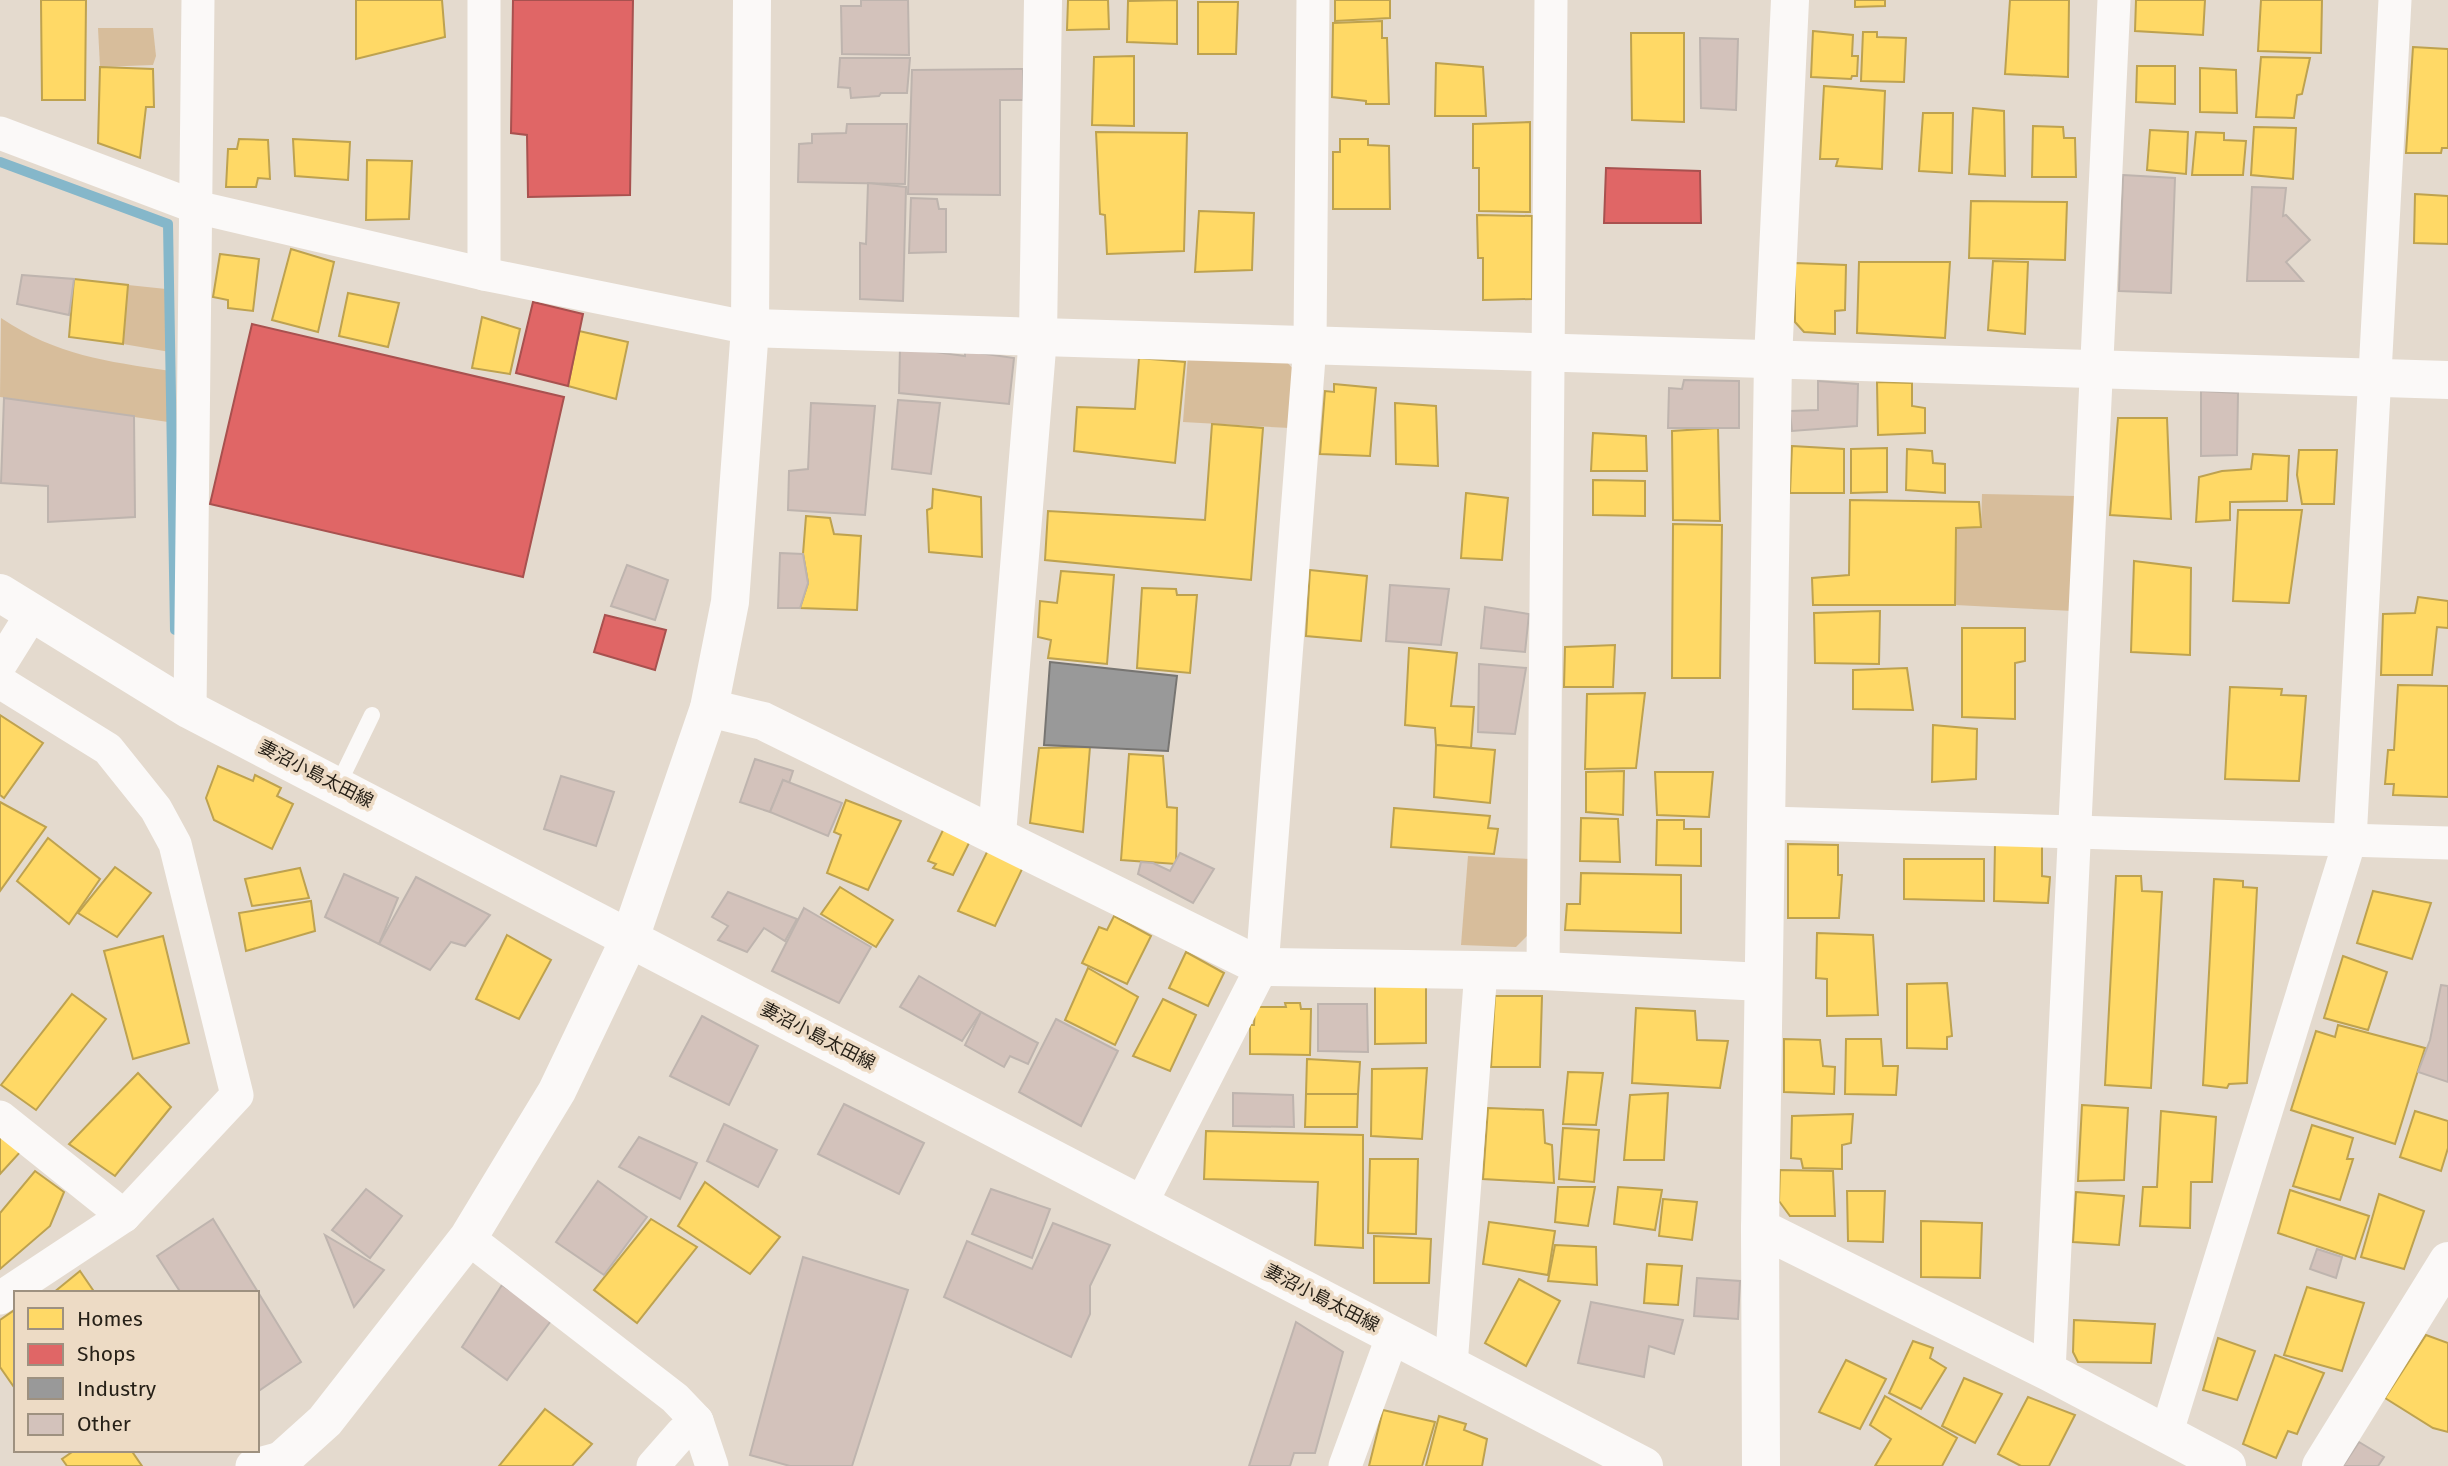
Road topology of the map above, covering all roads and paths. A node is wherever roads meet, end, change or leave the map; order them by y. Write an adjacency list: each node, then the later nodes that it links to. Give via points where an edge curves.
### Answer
1 (198, 0): 11 (street)
2 (484, 0): 12 (street)
3 (752, 0): 13 (street)
4 (1043, 0): 14 (street)
5 (1313, 0): 15 (street)
6 (1551, 0): 16 (street)
7 (1790, 0): 17 (street)
8 (2114, 0): 18 (street)
9 (2395, 0): 19 (street)
10 (0, 133): 11 (street)
11 (195, 207): 12 (street); 25 (street)
12 (484, 274): 13 (street)
13 (750, 328): 14 (street); 24 (street, via 730,602)
14 (1038, 337): 15 (street); 29 (street)
15 (1310, 345): 16 (street); 34 (street)
16 (1548, 352): 17 (street); 36 (street)
17 (1773, 359): 18 (street); 28 (street)
18 (2095, 369): 19 (street); 30 (street)
19 (2374, 378): 20 (street); 31 (street)
20 (2448, 380)
21 (0, 593): 22 (street, 妻沼小島太田線)
22 (12, 644): 25 (street, 妻沼小島太田線)
23 (0, 682): 40 (street, via 108,749 156,809 175,844 237,1094)
24 (709, 708): 29 (street, via 762,721); 33 (street)
25 (190, 710): 27 (street, 妻沼小島太田線)
26 (372, 715): 27 (lane)
27 (338, 785): 33 (street, 妻沼小島太田線)
28 (1766, 823): 30 (street); 37 (street)
29 (997, 834): 34 (street)
30 (2074, 834): 31 (street); 47 (street)
31 (2350, 840): 32 (street); 49 (street)
32 (2448, 844)
33 (630, 938): 39 (street, 妻沼小島太田線); 42 (street, via 557,1091)
34 (1262, 967): 35 (street); 39 (street)
35 (1481, 970): 36 (street); 46 (street)
36 (1543, 971): 37 (street)
37 (1763, 982): 41 (street)
38 (0, 1117): 40 (street)
39 (1141, 1204): 45 (street, 妻沼小島太田線)
40 (124, 1216): 44 (street)
41 (1760, 1228): 47 (street); 55 (street)
42 (468, 1238): 48 (street, via 675,1398); 50 (street, via 325,1421)
43 (2448, 1261): 57 (street)
44 (0, 1298)
45 (1393, 1335): 46 (street, 妻沼小島太田線); 53 (street)
46 (1451, 1365): 54 (street, 妻沼小島太田線)
47 (2049, 1372): 49 (street)
48 (697, 1421): 51 (street); 52 (street)
49 (2166, 1435): 56 (street)
50 (274, 1464)
51 (653, 1466)
52 (712, 1466)
53 (1345, 1466)
54 (1644, 1466)
55 (1761, 1466)
56 (2227, 1466)
57 (2321, 1466)

